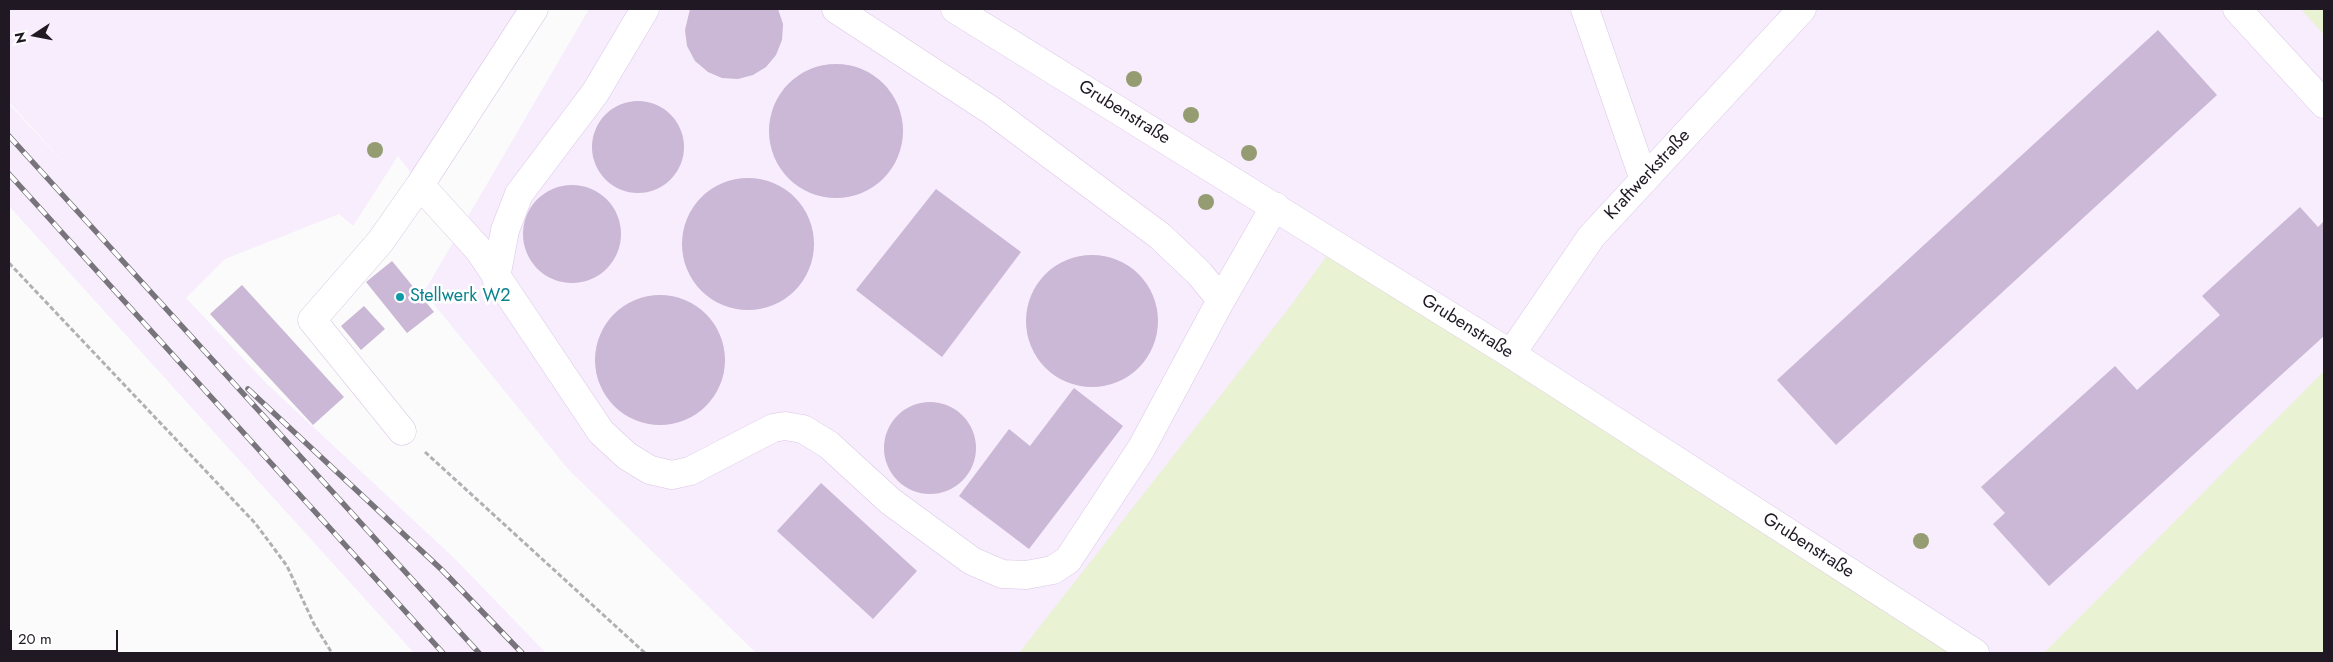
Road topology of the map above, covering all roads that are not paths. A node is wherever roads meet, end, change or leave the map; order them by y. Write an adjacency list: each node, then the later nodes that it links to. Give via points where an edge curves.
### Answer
1 (534, 9): 10 (street)
2 (645, 9): 12 (street, via 595,93 518,194 505,230)
3 (836, 9): 13 (street, via 992,111 1160,236 1199,273)
4 (955, 9): 11 (street, Grubenstraße)
5 (1585, 9): 9 (street)
6 (1802, 9): 9 (street, Kraftwerkstraße)
7 (2237, 9): 8 (street)
8 (2324, 104)
9 (1644, 180): 14 (street, Kraftwerkstraße, via 1591,237)
10 (420, 185): 12 (street, via 479,250); 15 (street, via 380,242 312,320)
11 (1275, 206): 13 (street); 14 (street, Grubenstraße)
12 (496, 278): 13 (street, via 601,432 627,456 650,470 672,475 690,471 773,428 802,429 829,445 890,501 972,561 1002,574 1026,575 1053,570 1068,560 1141,449)
13 (1221, 300)
14 (1511, 354): 16 (street, Grubenstraße)
15 (402, 431)
16 (1975, 653)

